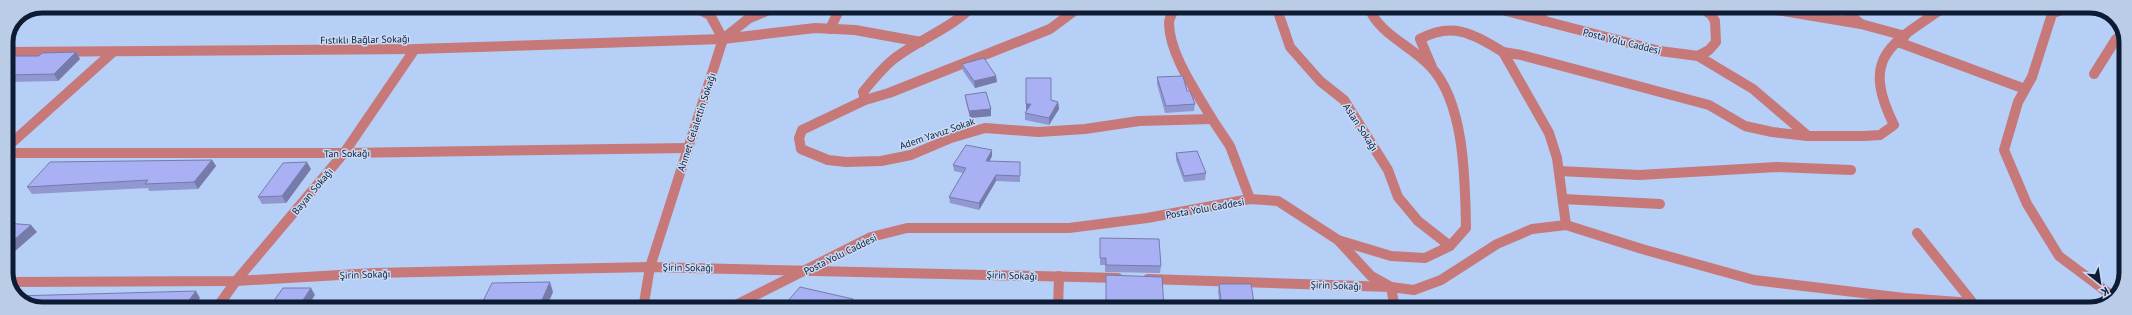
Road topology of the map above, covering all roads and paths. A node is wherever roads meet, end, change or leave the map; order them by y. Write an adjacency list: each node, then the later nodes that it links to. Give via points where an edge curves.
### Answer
1 (706, 13): 21 (street, via 710,15)
2 (762, 13): 21 (street, via 748,19)
3 (838, 13): 19 (street)
4 (966, 13): 23 (street)
5 (1072, 13): 32 (street, Adem Yavuz Sokak, via 1050,29)
6 (1173, 13): 33 (street, via 1169,22 1172,39 1184,70)
7 (1278, 13): 47 (street, Aslan Sokağı, via 1290,47 1320,81 1344,100 1388,170 1398,197 1418,220)
8 (1372, 13): 29 (street, Posta Yolu Caddesi, via 1377,22)
9 (1513, 13): 17 (street, Posta Yolu Caddesi)
10 (1542, 13): 17 (street)
11 (1709, 13): 16 (street)
12 (1794, 13): 18 (street)
13 (1848, 13): 18 (street)
14 (1936, 13): 22 (street)
15 (2054, 13): 31 (street, via 2032,77)
16 (1712, 15): 28 (street, via 1715,21 1716,42 1709,50)
17 (1543, 21): 28 (street, Posta Yolu Caddesi, via 1660,51)
18 (1860, 24): 22 (street)
19 (830, 29): 21 (street, Fıstıklı Bağlar Sokağı, via 771,32); 23 (street, Fıstıklı Bağlar Sokağı)
20 (2119, 38): 30 (street)
21 (723, 39): 24 (street, Fıstıklı Bağlar Sokağı); 36 (street, Ahmet Celalettin Sokağı)
22 (1901, 39): 31 (street); 34 (street, via 1882,58 1878,86 1894,125 1880,135)
23 (921, 42): 32 (street, via 898,56 879,74 863,92)
24 (415, 49): 26 (street, Fıstıklı Bağlar Sokağı); 38 (street, Bayan Sokağı)
25 (13, 52): 26 (street, Fıstıklı Bağlar Sokağı)
26 (113, 52): 35 (street)
27 (1503, 52): 29 (street, via 1469,32 1452,29 1432,31 1420,39); 34 (street, via 1709,105 1745,126); 40 (street, via 1549,133)
28 (1698, 56): 34 (street, via 1753,88)
29 (1432, 67): 47 (street, Posta Yolu Caddesi, via 1448,94 1464,160 1466,228)
30 (2094, 74)
31 (2025, 89): 54 (street, via 2018,102 2004,150 2027,204 2059,256)
32 (865, 100): 33 (street, Adem Yavuz Sokak, via 802,130 799,138 801,149 814,156 846,162 881,161 911,155 951,138 985,128 1038,132 1085,129 1139,121)
33 (1212, 119): 41 (street, via 1230,146)
34 (1808, 136)
35 (13, 142)
36 (688, 148): 38 (street, Tan Sokağı); 48 (street, Ahmet Celalettin Sokağı)
37 (13, 153): 38 (street, Tan Sokağı)
38 (344, 153): 51 (street, Bayan Sokağı)
39 (1851, 170): 40 (street, via 1777,167 1639,174)
40 (1559, 171): 42 (street)
41 (1250, 199): 46 (street, Posta Yolu Caddesi, via 1278,201); 49 (street, Posta Yolu Caddesi, via 1147,218 1069,228 906,228 870,237)
42 (1563, 199): 43 (street); 44 (street)
43 (1660, 204)
44 (1566, 225): 53 (street, Şirin Sokağı, via 1532,229 1497,244 1441,280 1414,290); 60 (street, via 1754,280)
45 (1917, 233): 61 (street)
46 (1338, 240): 47 (street, Posta Yolu Caddesi, via 1391,256 1418,258 1425,258); 53 (street, via 1371,276)
47 (1450, 246)
48 (650, 267): 49 (street, Şirin Sokağı); 51 (street, Şirin Sokağı, via 374,273); 56 (street, Ahmet Celalettin Sokağı)
49 (809, 269): 50 (street, Şirin Sokağı); 57 (street, Posta Yolu Caddesi)
50 (1059, 276): 53 (street, Şirin Sokağı); 58 (street)
51 (236, 281): 52 (street, Şirin Sokağı); 55 (street, Bayan Sokağı)
52 (15, 282)
53 (1391, 287): 59 (street)
54 (2110, 294)
55 (221, 302)
56 (644, 302)
57 (742, 302)
58 (1058, 302)
59 (1393, 302)
60 (1959, 302)
61 (1972, 302)

